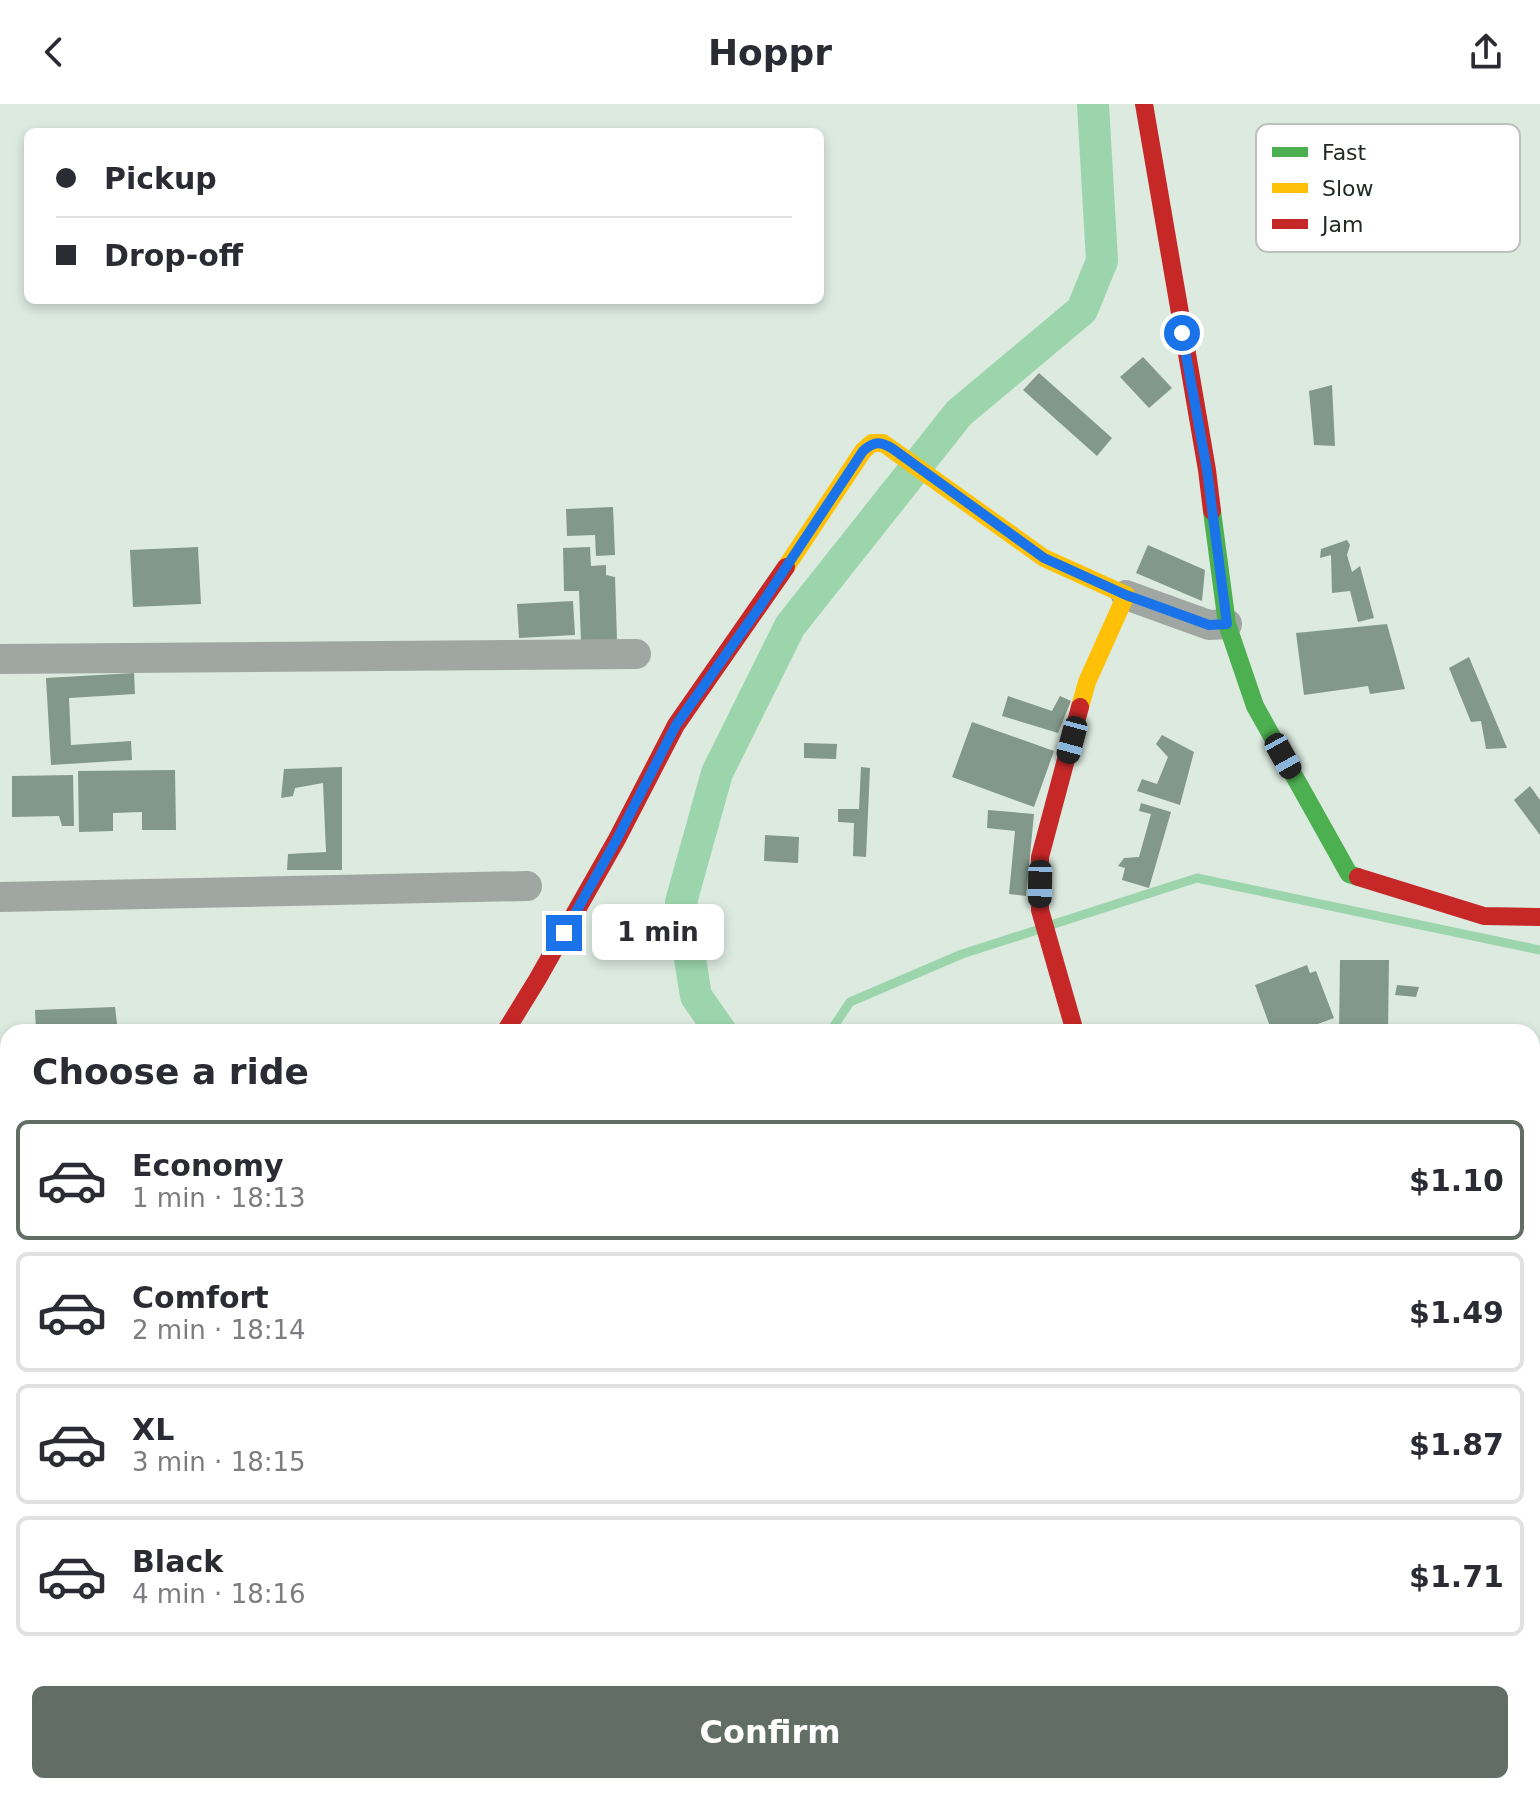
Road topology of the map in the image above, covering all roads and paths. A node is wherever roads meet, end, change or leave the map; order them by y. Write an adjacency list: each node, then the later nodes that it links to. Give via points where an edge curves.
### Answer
1 (1144, 104): 3 (street, via 1207,470)
2 (1126, 595): 3 (street, via 1209,625); 9 (street, via 1044,558 893,449 872,443 676,725); 10 (street, via 1087,682 1040,857 1040,910)
3 (1227, 624): 8 (street, via 1255,706 1349,874 1484,916)
4 (636, 654): 5 (street)
5 (0, 659)
6 (527, 886): 7 (street)
7 (0, 897)
8 (1540, 917)
9 (510, 1024)
10 (1073, 1024)

